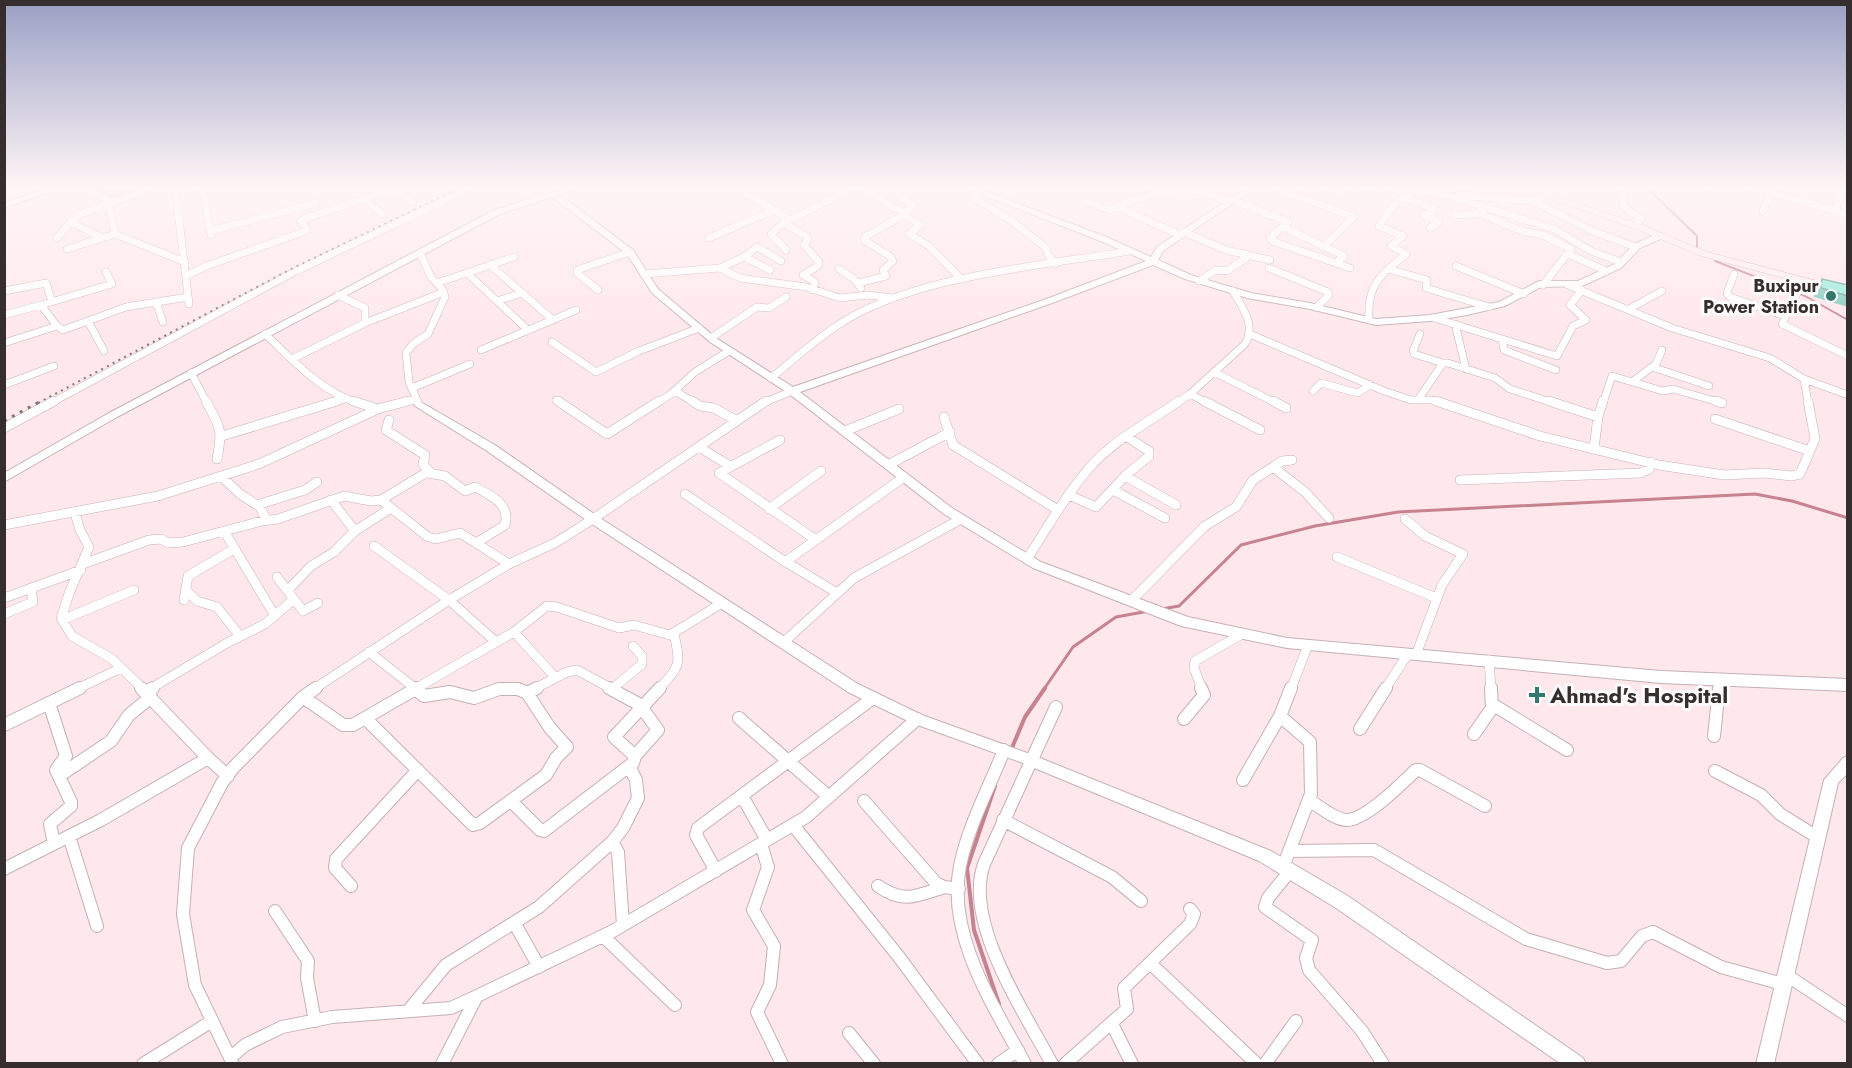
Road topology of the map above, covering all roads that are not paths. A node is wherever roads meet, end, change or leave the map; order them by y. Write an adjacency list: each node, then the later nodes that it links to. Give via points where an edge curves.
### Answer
1 (98, 236): 27 (street)
2 (109, 236): 27 (street)
3 (120, 236): 44 (street)
4 (182, 236): 44 (street)
5 (292, 236): 62 (street)
6 (369, 236): 150 (street)
7 (451, 236): 36 (street)
8 (609, 236): 37 (street)
9 (714, 236): 28 (street)
10 (768, 236): 29 (street, via 756,242)
11 (773, 236): 34 (street)
12 (806, 236): 71 (street, via 804,245 819,262 803,275 815,282)
13 (867, 236): 67 (street, via 864,238 893,260 883,270 886,276)
14 (912, 236): 63 (street, via 929,246)
15 (1030, 236): 48 (street, via 1047,249)
16 (1095, 236): 35 (street)
17 (1178, 236): 33 (street)
18 (1188, 236): 41 (street)
19 (1274, 236): 46 (street, via 1270,240)
20 (1305, 236): 30 (street)
21 (1335, 236): 30 (street)
22 (1402, 236): 55 (street, via 1391,246 1406,255)
23 (1545, 236): 38 (street, via 1569,247)
24 (1566, 236): 47 (street, via 1591,251)
25 (1605, 236): 31 (street)
26 (1660, 236): 31 (street); 65 (main road, via 1704,254)
27 (102, 238): 32 (street)
28 (709, 238)
29 (757, 247): 40 (street); 43 (street)
30 (1323, 247): 46 (street, via 1344,256)
31 (1635, 247): 47 (street)
32 (67, 249)
33 (1160, 249): 35 (street); 45 (street)
34 (786, 250)
35 (1129, 251): 45 (street); 48 (street)
36 (420, 252): 66 (street); 80 (street)
37 (630, 252): 60 (street); 70 (street, via 577,270)
38 (1568, 254): 58 (street); 68 (street)
39 (513, 257): 49 (street)
40 (744, 257): 51 (street); 56 (street)
41 (1246, 258): 42 (street); 64 (street, via 1227,271 1216,270)
42 (1270, 260)
43 (781, 261)
44 (185, 262): 62 (street)
45 (1152, 262): 64 (street); 133 (street)
46 (1336, 262): 53 (street)
47 (1622, 262): 58 (street)
48 (1055, 264): 63 (street)
49 (490, 265): 59 (street); 78 (street)
50 (1456, 266): 79 (street)
51 (720, 268): 60 (street); 71 (street, via 740,278)
52 (1269, 268): 88 (street, via 1328,292)
53 (1350, 268)
54 (839, 269): 67 (street)
55 (1388, 269): 89 (street, via 1427,280 1426,288); 96 (street, via 1369,298)
56 (770, 270)
57 (106, 272): 85 (street, via 112,284)
58 (1605, 272): 69 (street)
59 (467, 273): 66 (street); 84 (street)
60 (644, 274): 102 (street, via 655,291)
61 (1734, 274): 93 (street, via 1727,293 1730,297)
62 (186, 276): 86 (street, via 189,301)
63 (961, 279): 83 (street)
64 (1199, 281): 74 (street)
65 (1803, 281): 77 (main road); 93 (street)
66 (437, 283): 76 (street)
67 (858, 283): 81 (street)
68 (1543, 285): 69 (street); 79 (street)
69 (1568, 285): 72 (street)
70 (598, 290)
71 (813, 290): 81 (street, via 844,299)
72 (1582, 290): 90 (street); 108 (street, via 1570,304 1586,320 1573,326 1560,354)
73 (4, 291): 85 (street, via 46,283)
74 (1233, 291): 88 (street); 105 (street, via 1251,324)
75 (1662, 291): 90 (street)
76 (444, 292): 99 (street); 131 (street, via 428,334 406,353)
77 (1848, 292)
78 (522, 293): 84 (street); 95 (street)
79 (1524, 294): 89 (street)
80 (338, 295): 99 (street, via 365,308); 104 (street)
81 (865, 295): 83 (street)
82 (786, 297): 107 (street, via 770,308 757,307)
83 (892, 298): 125 (street, via 836,326)
84 (497, 301): 103 (street)
85 (52, 302): 87 (street)
86 (156, 303): 97 (street, via 126,307); 98 (street)
87 (41, 305): 92 (street); 101 (street)
88 (1317, 307): 96 (street)
89 (1489, 307): 94 (street)
90 (1629, 309): 126 (street, via 1672,328 1770,358)
91 (576, 310): 95 (street)
92 (4, 315)
93 (1785, 316): 115 (street, via 1784,327)
94 (1434, 318): 96 (street); 100 (street)
95 (552, 320): 103 (street)
96 (1369, 320)
97 (88, 321): 101 (street, via 63,330); 113 (street)
98 (163, 322)
99 (365, 323): 116 (street)
100 (1455, 324): 108 (street); 121 (street)
101 (57, 326): 110 (street)
102 (699, 328): 107 (street); 109 (street, via 596,372)
103 (528, 330): 111 (street)
104 (265, 334): 116 (street); 124 (street)
105 (1252, 334): 123 (street); 129 (street)
106 (1420, 334): 117 (street, via 1414,354)
107 (711, 338): 114 (street)
108 (1503, 339): 122 (street, via 1504,350)
109 (552, 342)
110 (4, 343)
111 (481, 350)
112 (1662, 350): 120 (street)
113 (104, 351)
114 (729, 351): 125 (street); 132 (street, via 695,372)
115 (1848, 356)
116 (292, 359): 137 (street, via 322,386)
117 (1443, 363): 121 (street); 139 (street)
118 (470, 364): 131 (street)
119 (54, 366): 128 (street)
120 (1652, 367): 127 (street); 130 (street)
121 (1466, 369): 146 (street, via 1501,381 1510,389)
122 (1556, 370)
123 (1214, 372): 135 (street); 142 (street)
124 (191, 374): 154 (street); 171 (street)
125 (771, 378): 133 (street)
126 (1804, 379): 136 (street); 159 (street, via 1815,433)
127 (1633, 381): 141 (street); 146 (street, via 1610,378)
128 (4, 385)
129 (1370, 385): 134 (street, via 1358,393 1321,383); 139 (street)
130 (1709, 386)
131 (412, 388): 140 (street)
132 (675, 391): 138 (street, via 607,434); 149 (street)
133 (792, 391): 149 (street, via 770,399); 152 (street)
134 (1313, 392)
135 (1190, 394): 151 (street); 155 (street)
136 (1848, 395)
137 (345, 399): 143 (street); 154 (street)
138 (556, 400)
139 (1418, 400): 158 (street, via 1432,400 1532,434)
140 (418, 401): 143 (street); 189 (street)
141 (1722, 403)
142 (1286, 408)
143 (378, 409): 168 (street, via 259,464)
144 (899, 409): 152 (street)
145 (944, 417): 153 (street)
146 (1598, 417): 158 (street)
147 (1715, 419): 159 (street)
148 (389, 420): 167 (street, via 386,430 425,455 423,463)
149 (736, 421): 157 (street)
150 (4, 428)
151 (1260, 430)
152 (845, 431): 163 (street)
153 (950, 432): 163 (street); 184 (street, via 952,445)
154 (222, 436): 160 (street)
155 (1127, 436): 169 (street, via 1150,453); 176 (street, via 1090,467)
156 (780, 440): 164 (street)
157 (699, 447): 164 (street); 189 (street)
158 (1594, 448): 162 (street)
159 (1810, 451): 162 (street, via 1797,476 1725,475)
160 (217, 459)
161 (1292, 460): 165 (street)
162 (1650, 462): 172 (street, via 1649,469 1641,473)
163 (888, 465): 170 (street)
164 (730, 466): 183 (street, via 720,476)
165 (1273, 467): 188 (street, via 1305,492); 215 (street, via 1253,480 1236,507 1205,526)
166 (821, 471): 183 (street)
167 (428, 473): 179 (street); 197 (street, via 445,476 465,491 475,488 503,506 507,512 505,525)
168 (220, 476): 180 (street); 185 (street, via 158,496)
169 (1125, 476): 174 (street); 181 (street)
170 (904, 477): 190 (street); 196 (street)
171 (4, 478)
172 (1460, 480)
173 (317, 482): 177 (street)
174 (1113, 490): 176 (street, via 1096,507); 187 (street)
175 (686, 494): 202 (street)
176 (1069, 495): 184 (street)
177 (288, 496): 180 (street); 186 (street)
178 (331, 500): 179 (street, via 350,495 368,502); 186 (street); 195 (street)
179 (381, 501): 182 (street)
180 (257, 505): 192 (street)
181 (1176, 505)
182 (391, 507): 195 (street); 197 (street, via 428,537 460,533)
183 (769, 509): 196 (street)
184 (1058, 510): 201 (street)
185 (75, 513): 193 (street); 204 (street, via 89,547)
186 (294, 513): 192 (street)
187 (1165, 518)
188 (1329, 518)
189 (593, 519): 203 (street, via 555,543); 214 (street)
190 (961, 519): 201 (street); 208 (street, via 854,578)
191 (1405, 519): 211 (street, via 1425,536 1463,554)
192 (266, 520): 194 (street)
193 (4, 525)
194 (224, 531): 199 (street); 204 (street, via 176,543 148,540)
195 (356, 531): 209 (street, via 334,552 311,566)
196 (816, 540): 202 (street)
197 (476, 543): 203 (street)
198 (374, 546): 212 (street)
199 (234, 549): 217 (street); 222 (street, via 188,576 186,596 216,608)
200 (1337, 557): 211 (street)
201 (1027, 559): 215 (street)
202 (785, 562): 208 (street)
203 (509, 564): 212 (street)
204 (82, 567): 206 (street); 218 (street, via 65,600)
205 (277, 577): 209 (street)
206 (31, 589): 210 (street); 216 (street, via 33,602)
207 (134, 590): 218 (street)
208 (837, 593): 224 (street)
209 (291, 595): 213 (street, via 303,610); 217 (street)
210 (4, 598)
211 (1436, 598): 228 (street)
212 (449, 600): 223 (street); 227 (street)
213 (318, 603)
214 (722, 603): 220 (street); 224 (street)
215 (1136, 603): 221 (street, via 1178,620)
216 (4, 614)
217 (275, 616): 222 (street)
218 (62, 620): 230 (street, via 72,636)
219 (514, 632): 220 (street, via 551,605 619,628 634,625); 223 (street); 231 (street)
220 (674, 634): 243 (street, via 679,664)
221 (1242, 634): 225 (street); 248 (street, via 1195,660 1204,695)
222 (240, 636): 237 (street)
223 (496, 642): 235 (street)
224 (784, 642): 239 (street)
225 (1308, 645): 228 (street); 244 (street)
226 (633, 646): 234 (street, via 642,656 642,664)
227 (369, 652): 235 (street); 238 (street)
228 (1412, 655): 229 (street); 250 (street)
229 (1489, 660): 232 (street); 241 (street)
230 (121, 668): 237 (street); 240 (street)
231 (555, 677): 234 (street, via 577,670); 236 (street)
232 (1720, 680): 233 (street); 252 (street)
233 (1848, 685)
234 (612, 689): 243 (street)
235 (416, 690): 236 (street, via 424,696 450,692 474,699 499,689); 246 (street)
236 (527, 693): 268 (street, via 567,747 546,775)
237 (149, 694): 255 (street); 262 (street, via 111,741)
238 (303, 697): 246 (street, via 343,725); 263 (street)
239 (873, 698): 247 (street); 258 (street)
240 (49, 703): 249 (street); 262 (street, via 66,756 57,766)
241 (1492, 704): 251 (street); 253 (street)
242 (1056, 707): 256 (street)
243 (643, 708): 257 (street, via 658,730); 257 (street, via 614,737)
244 (1280, 716): 264 (street); 267 (street, via 1310,742)
245 (739, 718): 258 (street)
246 (366, 719): 260 (street)
247 (917, 719): 254 (street); 266 (street)
248 (1184, 719)
249 (4, 725)
250 (1360, 729)
251 (1474, 734)
252 (1714, 736)
253 (1567, 750)
254 (1006, 751): 256 (street); 284 (street, via 963,858)
255 (208, 758): 263 (street); 273 (street)
256 (1027, 759): 271 (street); 278 (street)
257 (632, 761): 268 (street, via 544,831); 275 (street, via 638,798)
258 (789, 762): 265 (street); 266 (street)
259 (1847, 763): 274 (street, via 1831,780)
260 (418, 770): 268 (street, via 473,825); 281 (street, via 336,859 335,868)
261 (1714, 771): 274 (street, via 1761,795 1780,814)
262 (59, 776): 277 (street, via 71,806 50,824)
263 (228, 777): 299 (street, via 188,848 185,863 183,914 195,985)
264 (1243, 780)
265 (742, 796): 276 (street); 280 (street, via 696,831)
266 (829, 797): 272 (street)
267 (1309, 800): 270 (street, via 1348,820 1380,803 1420,770); 278 (street)
268 (511, 801)
269 (864, 801): 283 (street, via 936,883)
270 (1485, 806)
271 (1003, 820): 285 (street, via 1112,878); 313 (street, via 978,880 980,911 991,944)
272 (793, 825): 276 (street); 310 (street, via 899,957)
273 (69, 836): 277 (street); 290 (street)
274 (1817, 837): 294 (street)
275 (612, 842): 288 (street, via 557,893); 289 (street, via 618,852)
276 (764, 842): 280 (street); 308 (street, via 768,867 753,910 774,946 771,985 757,1012)
277 (54, 843): 279 (street)
278 (1287, 863): 294 (street, via 1374,850 1508,930 1539,943 1607,963 1621,961 1642,936 1653,932 1721,967); 318 (street, via 1265,907 1312,940 1306,958 1309,970 1362,1031); 319 (street)
279 (4, 868)
280 (716, 871): 289 (street)
281 (351, 886)
282 (878, 886): 283 (street, via 896,899)
283 (944, 887): 284 (street)
284 (959, 889): 304 (street, via 972,960)
285 (1141, 901)
286 (1190, 909): 292 (street, via 1194,914 1190,924)
287 (275, 911): 300 (street, via 308,961)
288 (515, 924): 293 (street); 297 (street, via 453,960)
289 (623, 925): 291 (street)
290 (98, 926)
291 (603, 936): 293 (street); 296 (street)
292 (1150, 963): 302 (street, via 1124,988 1127,1009); 316 (street)
293 (539, 967): 295 (street)
294 (1784, 979): 298 (street); 320 (street)
295 (477, 996): 297 (street, via 450,1008); 307 (street)
296 (675, 1005)
297 (408, 1011): 300 (street)
298 (1848, 1016)
299 (212, 1021): 305 (street); 306 (street)
300 (315, 1021): 305 (street, via 282,1027 245,1044)
301 (1296, 1021): 317 (street)
302 (1112, 1024): 314 (street); 315 (street)
303 (849, 1033): 309 (street)
304 (1018, 1050): 311 (street); 312 (street)
305 (232, 1061)
306 (143, 1064)
307 (442, 1064)
308 (782, 1064)
309 (874, 1064)
310 (978, 1064)
311 (998, 1064)
312 (1025, 1064)
313 (1052, 1064)
314 (1065, 1064)
315 (1132, 1064)
316 (1257, 1064)
317 (1265, 1064)
318 (1383, 1064)
319 (1577, 1064)
320 (1765, 1064)

